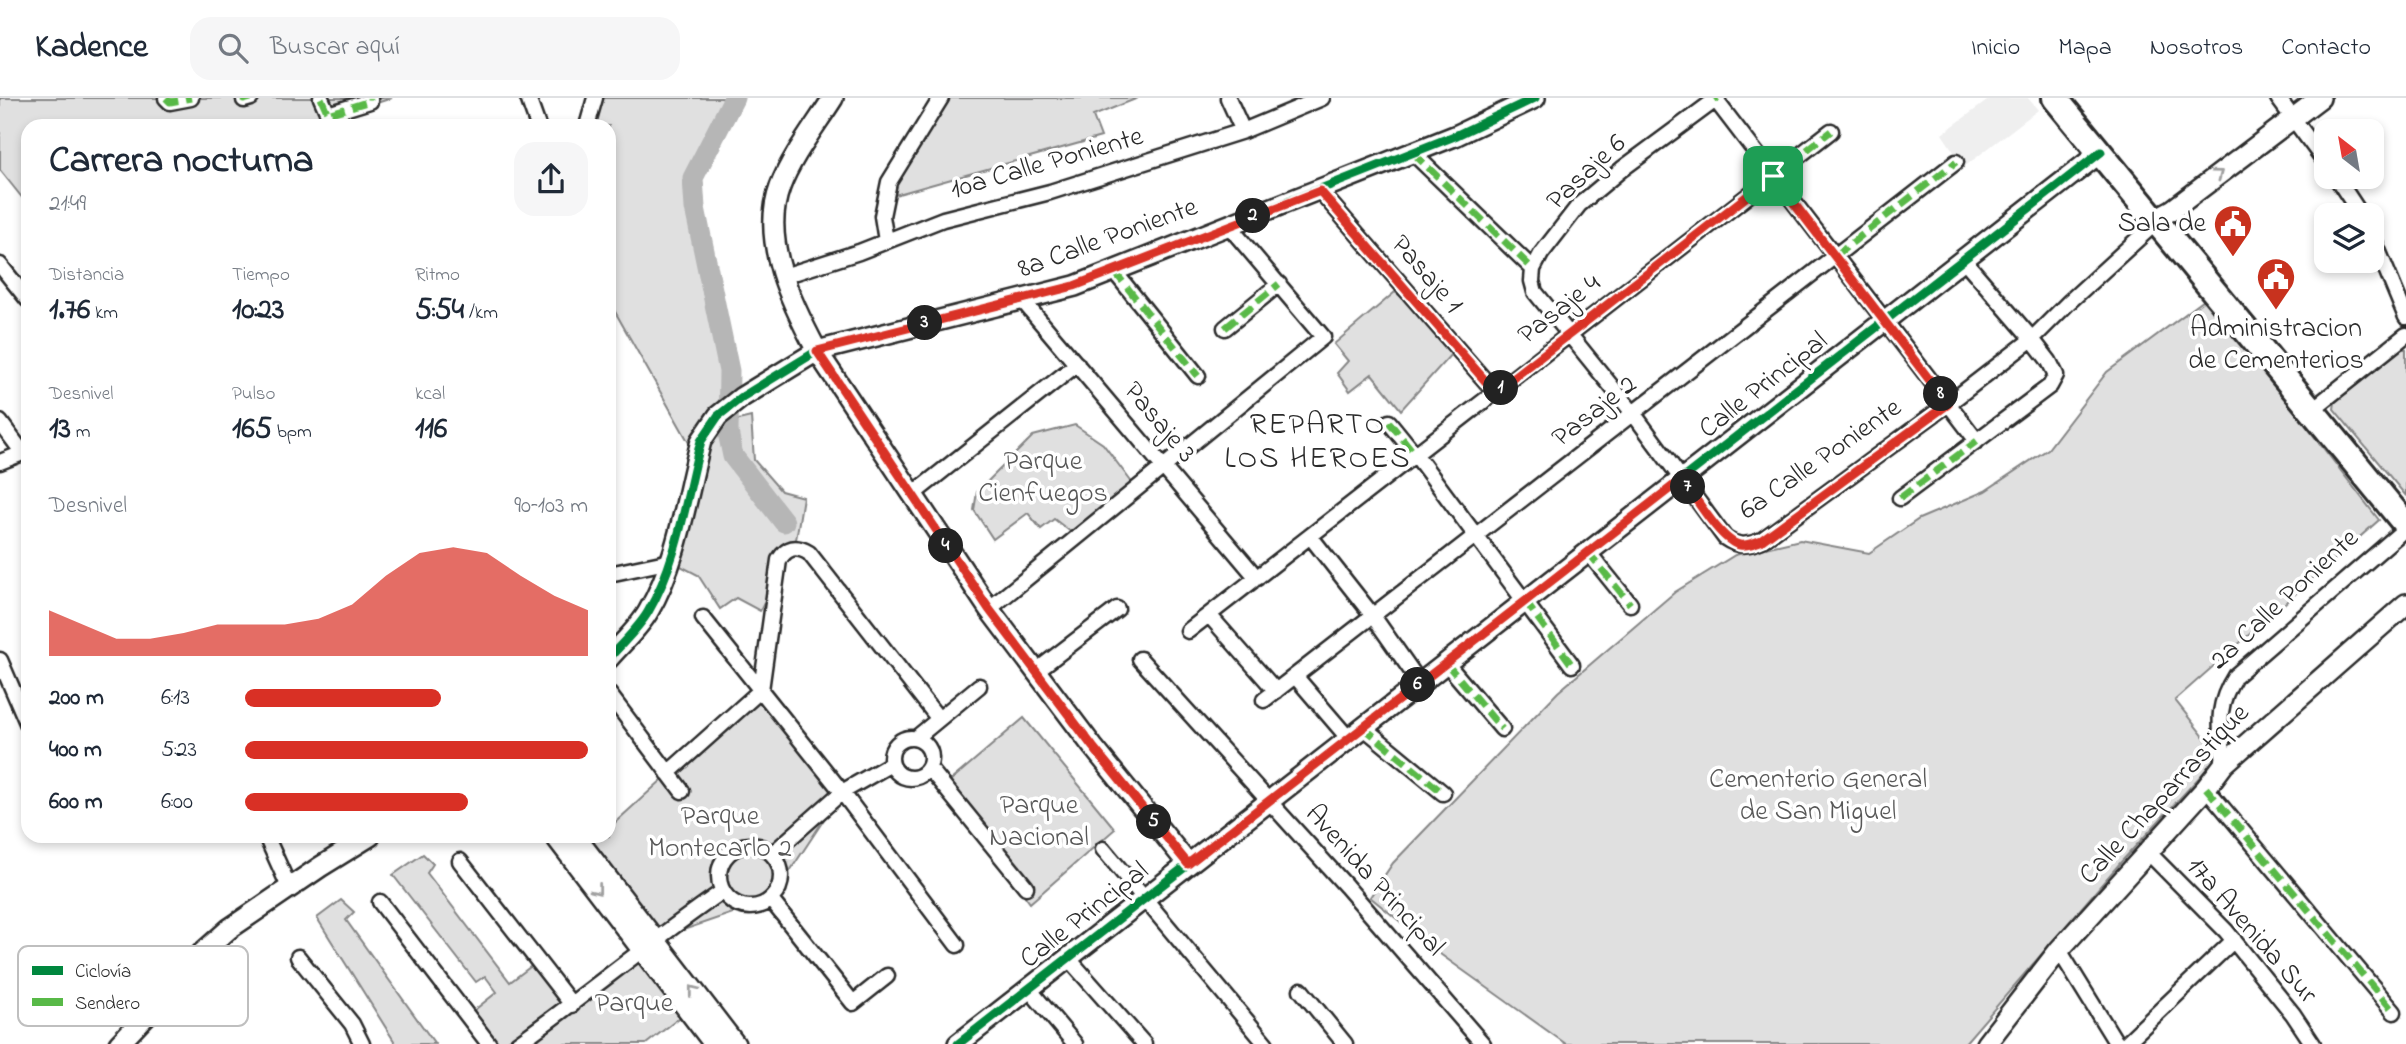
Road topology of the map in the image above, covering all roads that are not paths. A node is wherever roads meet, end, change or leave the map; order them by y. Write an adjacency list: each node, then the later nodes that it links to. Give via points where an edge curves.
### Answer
1 (166, 98): 2 (street, via 170,103)
2 (191, 98)
3 (244, 98): 4 (street)
4 (251, 98)
5 (321, 98): 6 (street, via 328,114)
6 (370, 98)
7 (528, 98): 20 (street)
8 (595, 98): 21 (street)
9 (833, 98): 39 (street, via 780,185 773,223)
10 (941, 98): 32 (street, via 889,182 882,216)
11 (1228, 98): 22 (street)
12 (1322, 98): 22 (street, 10a Calle Poniente)
13 (1535, 98): 26 (street, 8a Calle Poniente)
14 (2055, 98): 25 (highway)
15 (2067, 98): 30 (highway)
16 (2278, 98): 19 (street)
17 (2319, 98): 19 (street, 6a Calle Poniente)
18 (1716, 99): 28 (street); 37 (street, Pasaje 6, via 1579,205)
19 (2294, 118): 24 (street); 30 (street, 6a Calle Poniente, one-way to 19)
20 (536, 119)
21 (589, 119)
22 (1243, 131): 32 (street, 10a Calle Poniente, via 1049,192 943,219)
23 (1831, 131): 28 (street, Pasaje 4)
24 (2314, 146)
25 (2101, 152): 30 (highway); 34 (street, Calle Principal)
26 (1413, 153): 29 (street, 8a Calle Poniente); 37 (street)
27 (1956, 162): 33 (street, Pasaje 2)
28 (1773, 176): 33 (street); 46 (street, Pasaje 4)
29 (1320, 191): 31 (street, 8a Calle Poniente); 52 (street, Pasaje 1)
30 (2159, 217): 48 (street, 6a Calle Poniente); 54 (highway)
31 (1229, 226): 38 (street, 8a Calle Poniente); 40 (street)
32 (886, 241): 39 (street, 10a Calle Poniente)
33 (1835, 256): 44 (street); 55 (street, Pasaje 2)
34 (1963, 259): 44 (street, Calle Principal); 48 (street)
35 (2384, 264): 43 (street)
36 (0, 265): 41 (street)
37 (1533, 269): 46 (street, via 1535,292)
38 (1114, 271): 42 (street, 8a Calle Poniente); 51 (street)
39 (784, 276): 49 (street)
40 (1279, 284): 45 (street); 63 (street, via 1323,337)
41 (21, 291)
42 (1023, 301): 49 (street, 8a Calle Poniente); 50 (street, Pasaje 3)
43 (2406, 317)
44 (1884, 320): 53 (street); 64 (street, Calle Principal)
45 (1225, 328)
46 (1570, 334): 52 (street, Pasaje 4); 55 (street)
47 (2406, 335): 54 (street)
48 (2032, 339): 53 (street, 6a Calle Poniente); 58 (street, via 2053,368 2054,381)
49 (817, 351): 65 (street); 72 (street, 8a Calle Poniente, via 718,416 701,441)
50 (1077, 364): 63 (street, Pasaje 3); 65 (street)
51 (1198, 376)
52 (1495, 392): 61 (street, Pasaje 4)
53 (1948, 404): 58 (street); 64 (street, 6a Calle Poniente, via 1752,545 1725,538)
54 (2317, 407): 67 (highway); 68 (highway)
55 (1633, 413): 64 (street); 69 (street, Pasaje 2)
56 (0, 422): 59 (street)
57 (1389, 422): 61 (street)
58 (1977, 441): 66 (street)
59 (21, 446)
60 (21, 454): 62 (street)
61 (1415, 454): 69 (street); 70 (street, Pasaje 4)
62 (0, 463)
63 (1163, 466): 74 (street, Pasaje 3); 78 (street)
64 (1682, 479): 71 (street, Calle Principal)
65 (912, 495): 78 (street)
66 (1900, 498)
67 (2406, 503)
68 (2406, 525): 101 (street, 2a Calle Poniente, via 2235,676 2220,711)
69 (1476, 535): 75 (street); 81 (street, Pasaje 2)
70 (1310, 536): 74 (street, Pasaje 4); 81 (street)
71 (1588, 552): 75 (street, Calle Principal); 76 (street)
72 (670, 561): 73 (street); 84 (street, 8a Calle Poniente, via 647,615)
73 (616, 573)
74 (1257, 578): 80 (street, Pasaje 4)
75 (1525, 601): 87 (street, Calle Principal); 88 (street)
76 (1630, 604)
77 (2406, 604): 101 (street, Calle Chaparrastique)
78 (989, 609): 89 (street)
79 (1117, 609): 89 (street)
80 (1209, 615): 83 (street, Pasaje 4); 90 (street, Pasaje 2, via 1270,696)
81 (1373, 615): 90 (street, Pasaje 2); 91 (street)
82 (704, 618): 93 (street)
83 (1188, 631)
84 (616, 649)
85 (1140, 659): 108 (street, Avenida Principal)
86 (0, 660): 95 (street)
87 (1446, 663): 91 (street, Calle Principal); 97 (street)
88 (1572, 666)
89 (1036, 671): 118 (street)
90 (1294, 677): 98 (street)
91 (1420, 683): 98 (street, Calle Principal)
92 (979, 686): 96 (street)
93 (761, 690): 96 (street, via 779,560 790,548 800,548 809,553); 103 (street); 106 (street)
94 (616, 703): 103 (street)
95 (21, 709)
96 (938, 718): 99 (street)
97 (1502, 729)
98 (1356, 733): 107 (street); 108 (street, Calle Principal)
99 (916, 738): 100 (street, via 908,737 894,747); 102 (street, via 928,744)
100 (891, 764): 102 (street, via 909,779 921,777); 106 (street)
101 (2224, 764): 104 (street, Calle Chaparrastique)
102 (930, 768): 120 (street)
103 (668, 772): 105 (street)
104 (2206, 788): 114 (street, Calle Chaparrastique); 136 (street)
105 (682, 791)
106 (842, 792): 115 (street); 127 (street)
107 (1443, 793)
108 (1270, 801): 118 (street, Calle Principal); 139 (street, Avenida Principal)
109 (269, 843): 119 (street)
110 (359, 843): 119 (street)
111 (563, 843): 116 (street)
112 (578, 843): 116 (street)
113 (1103, 849): 122 (street)
114 (2148, 852): 125 (street, 17a Avenida Sur); 129 (street, Calle Chaparrastique)
115 (772, 854): 121 (street, via 745,846 728,855 719,872); 123 (street, via 781,872)
116 (584, 860): 126 (street)
117 (460, 861): 135 (street)
118 (1188, 864): 122 (street, Calle Principal)
119 (289, 887): 128 (street)
120 (1026, 887)
121 (723, 891): 123 (street, via 745,907); 126 (street)
122 (1144, 899): 131 (street, Calle Principal); 147 (street)
123 (771, 900): 132 (street, via 853,1003)
124 (380, 902): 142 (street)
125 (2234, 940): 151 (street); 152 (street, 17a Avenida Sur)
126 (648, 944): 135 (street); 138 (street)
127 (957, 945)
128 (210, 946)
129 (2059, 950): 149 (street, Calle Chaparrastique); 150 (street)
130 (298, 957): 141 (street, via 352,1024)
131 (1068, 958): 133 (street, Calle Principal); 146 (street)
132 (887, 976)
133 (1029, 989): 144 (street, Calle Principal); 145 (street)
134 (1301, 990): 148 (street)
135 (572, 1004): 143 (street)
136 (2394, 1012)
137 (136, 1026): 140 (street)
138 (723, 1042)
139 (1480, 1043)
140 (119, 1044)
141 (362, 1044)
142 (489, 1044)
143 (517, 1044)
144 (958, 1044)
145 (1075, 1044)
146 (1144, 1044)
147 (1266, 1044)
148 (1345, 1044)
149 (1986, 1044)
150 (2117, 1044)
151 (2125, 1044)
152 (2313, 1044)

